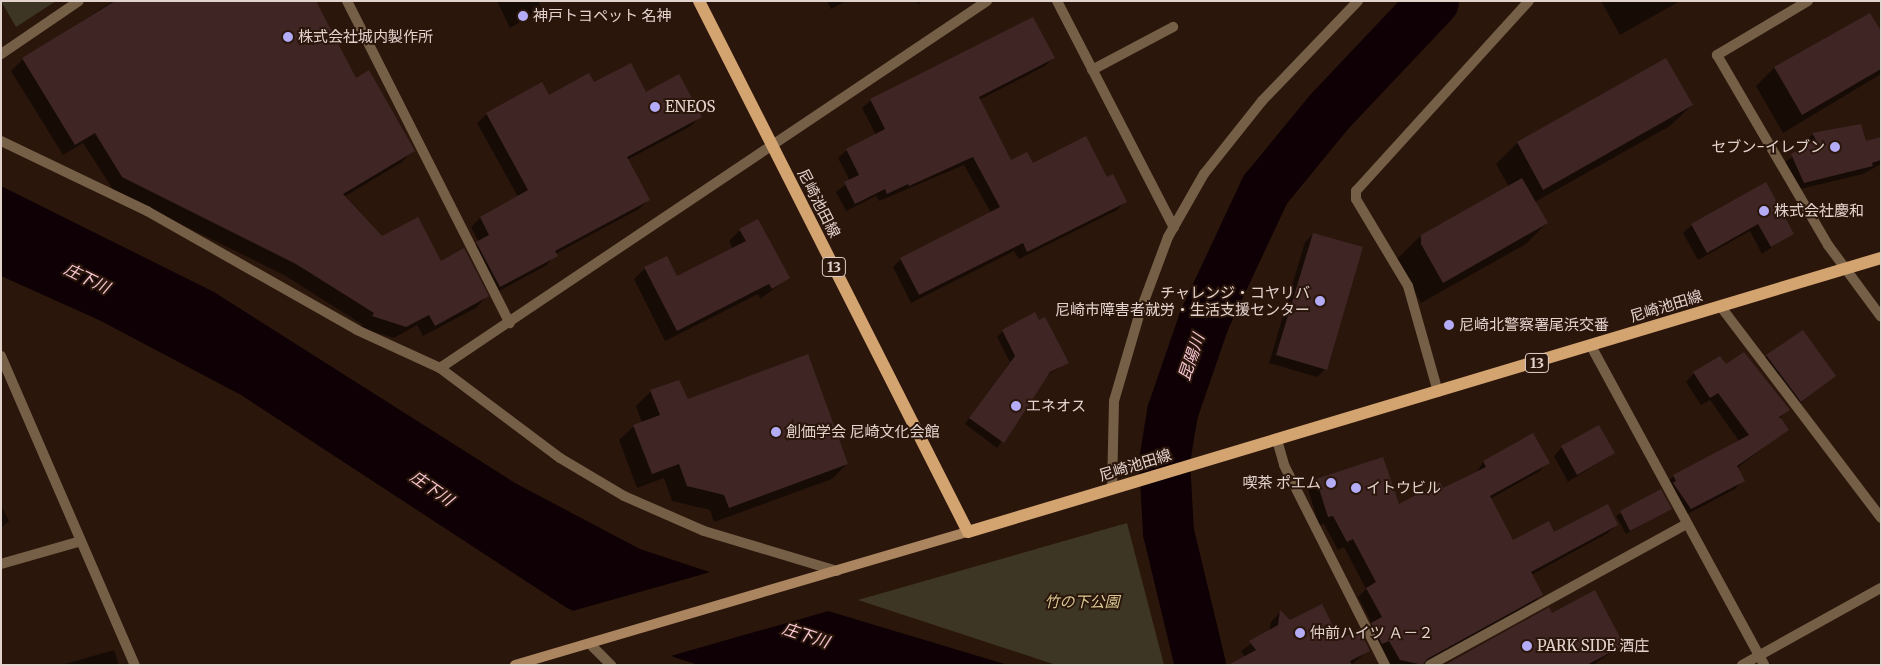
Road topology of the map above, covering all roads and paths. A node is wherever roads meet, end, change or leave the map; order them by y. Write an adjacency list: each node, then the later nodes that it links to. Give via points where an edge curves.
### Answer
1 (79, 1): 10 (street)
2 (347, 1): 19 (street)
3 (699, 1): 13 (main road, 尼崎池田線 / 13)
4 (987, 1): 13 (street)
5 (1057, 1): 11 (street)
6 (1358, 1): 14 (street, via 1251,116 1204,174)
7 (1529, 1): 23 (street, via 1356,191 1356,199 1408,286)
8 (1808, 1): 16 (street, via 1717,55 1828,245)
9 (1173, 27): 11 (street)
10 (1, 54)
11 (1092, 70): 14 (street)
12 (1, 141): 22 (street, via 148,210 357,330)
13 (772, 145): 19 (street); 28 (main road, 尼崎池田線 / 13)
14 (1174, 228): 25 (street, via 1140,312 1114,401)
15 (1881, 258): 16 (main road, 尼崎池田線 / 13)
16 (1846, 268): 17 (main road, 尼崎池田線 / 13); 18 (street)
17 (1721, 307): 20 (main road, 尼崎池田線 / 13); 26 (street)
18 (1881, 317)
19 (510, 323): 22 (street)
20 (1591, 346): 23 (main road, 尼崎池田線 / 13); 27 (street)
21 (1, 356): 29 (street)
22 (440, 368): 31 (street, via 560,458 624,496 704,531)
23 (1438, 392): 24 (main road, 尼崎池田線 / 13)
24 (1277, 440): 25 (main road, 尼崎池田線 / 13); 38 (street, via 1284,465)
25 (1112, 489): 28 (main road, 尼崎池田線 / 13)
26 (1881, 518)
27 (1686, 524): 34 (street); 39 (street)
28 (968, 532): 31 (street)
29 (81, 541): 30 (street); 35 (street)
30 (1, 564)
31 (837, 571): 33 (street)
32 (1881, 588): 34 (street)
33 (594, 642): 36 (street); 37 (street)
34 (1758, 654): 40 (street); 41 (street)
35 (136, 665)
36 (515, 665)
37 (611, 665)
38 (1385, 665)
39 (1430, 665)
40 (1742, 665)
41 (1764, 665)

